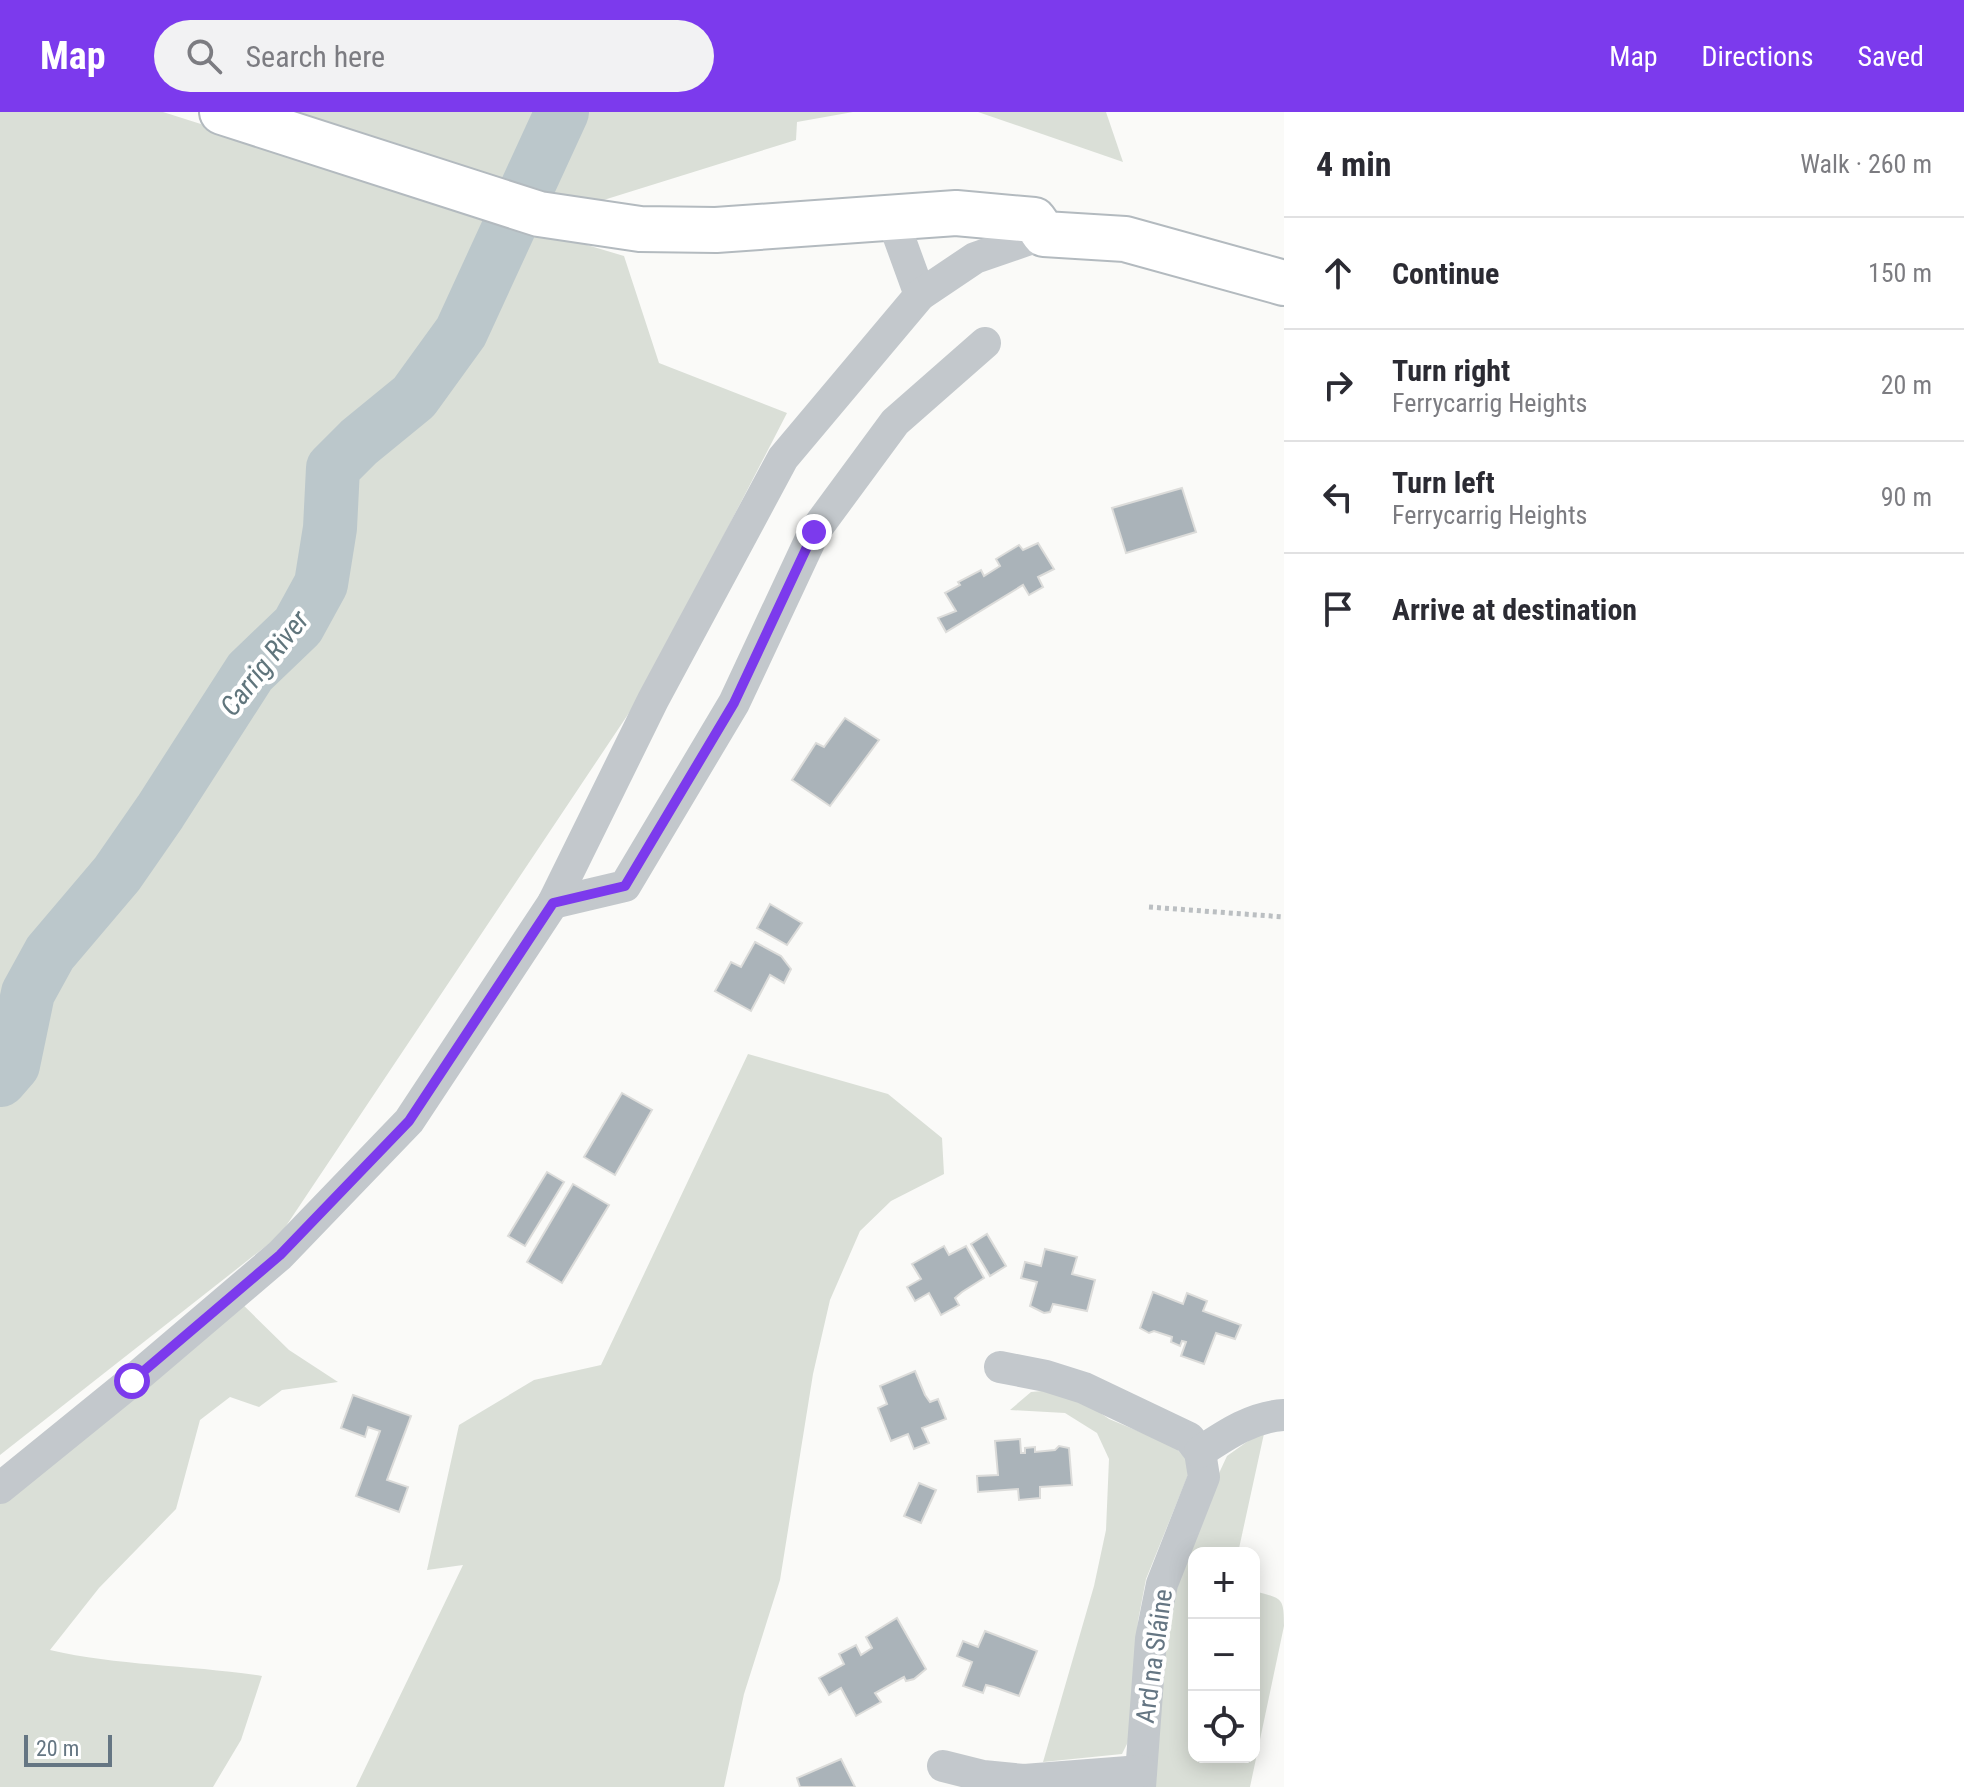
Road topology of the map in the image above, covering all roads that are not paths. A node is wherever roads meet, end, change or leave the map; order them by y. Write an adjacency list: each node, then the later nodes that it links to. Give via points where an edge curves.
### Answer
1 (222, 112): 2 (street, via 539,214 640,229 716,230)
2 (892, 218): 3 (street, via 956,213 1034,220); 5 (street)
3 (1044, 234): 4 (street, via 1125,239); 5 (street, via 975,258)
4 (1284, 283)
5 (920, 295): 7 (street, via 783,458 653,700)
6 (985, 343): 7 (street, via 895,422 814,532 734,703 625,886)
7 (553, 903): 11 (street, via 409,1121 280,1255)
8 (1000, 1367): 10 (street, via 1084,1388 1189,1438)
9 (1284, 1415): 10 (street, via 1235,1428)
10 (1200, 1452): 13 (street, Ard na Sláine, via 1204,1477 1162,1584 1151,1639)
11 (0, 1488)
12 (943, 1766): 13 (street, Ard na Sláine, via 1024,1780)
13 (1140, 1779)

